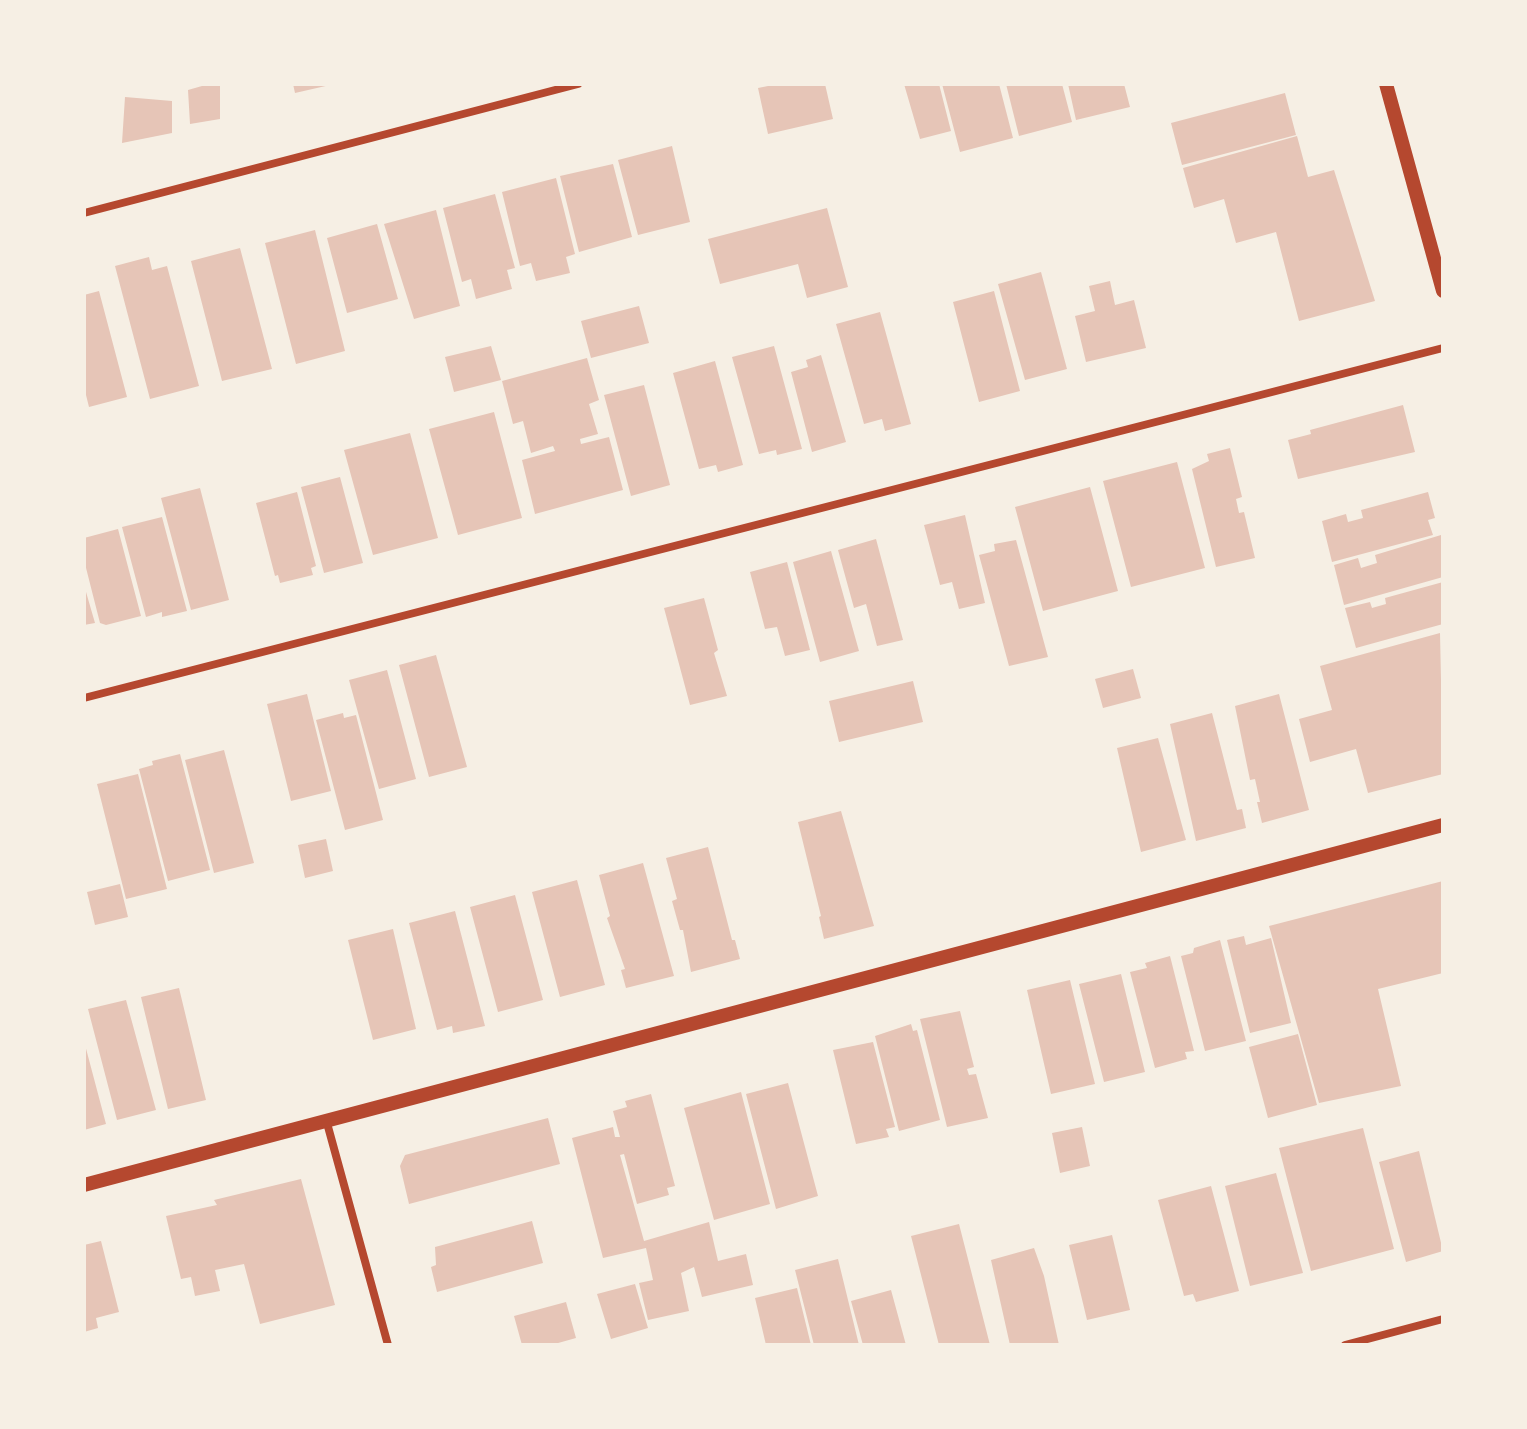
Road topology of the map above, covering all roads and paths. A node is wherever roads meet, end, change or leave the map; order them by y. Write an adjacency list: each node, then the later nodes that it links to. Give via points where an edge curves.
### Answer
1 (578, 84): 3 (street)
2 (1386, 84): 4 (street)
3 (84, 213)
4 (1443, 291)
5 (1443, 348): 6 (street)
6 (84, 698)
7 (1443, 825): 8 (street)
8 (327, 1123): 9 (street); 11 (street)
9 (84, 1185)
10 (1443, 1319): 12 (street)
11 (388, 1345)
12 (1345, 1345)

